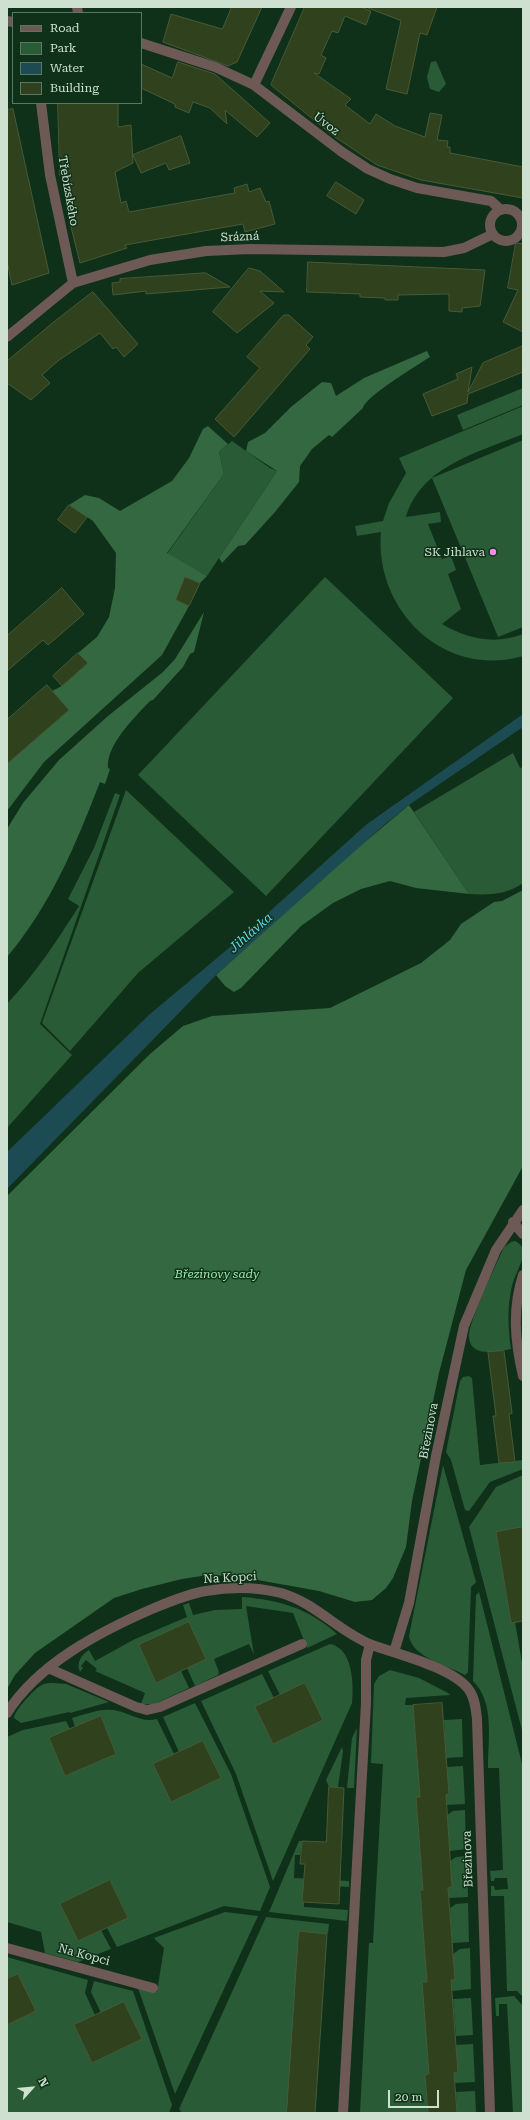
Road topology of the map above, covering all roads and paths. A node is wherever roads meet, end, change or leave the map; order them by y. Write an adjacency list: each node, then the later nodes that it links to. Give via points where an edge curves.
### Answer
1 (291, 7): 3 (street)
2 (142, 43): 3 (street, Úvoz, via 215,67)
3 (254, 85): 5 (street, Úvoz, via 368,169 417,188 491,201)
4 (41, 104): 8 (street, Třebízského, via 50,175)
5 (501, 210): 6 (street, via 516,212); 7 (street, via 492,219)
6 (523, 225): 7 (street, via 519,235 509,241 500,240)
7 (493, 234): 8 (street, Srázná, via 464,248 444,252 250,249 206,251 150,260)
8 (73, 283): 9 (street, Srázná)
9 (7, 337)
10 (523, 1210): 11 (street, Březinova)
11 (513, 1222): 12 (street); 17 (street, Březinova, via 496,1250 464,1326 436,1456 409,1603)
12 (523, 1234)
13 (523, 1275): 14 (street, via 516,1299 515,1318)
14 (523, 1376)
15 (302, 1644): 18 (street, via 160,1707 147,1710 136,1708)
16 (370, 1644): 17 (street, Březinova); 18 (street, Na Kopci, via 349,1634 297,1598 263,1590 213,1590 176,1599 113,1626); 22 (street, via 366,1660 366,1703)
17 (394, 1652): 23 (street, Březinova, via 437,1668 457,1680 469,1690 475,1705)
18 (48, 1668): 19 (street, Na Kopci, via 18,1696)
19 (7, 1713)
20 (7, 1948): 21 (street, Na Kopci)
21 (153, 1988)
22 (343, 2113)
23 (490, 2113)

